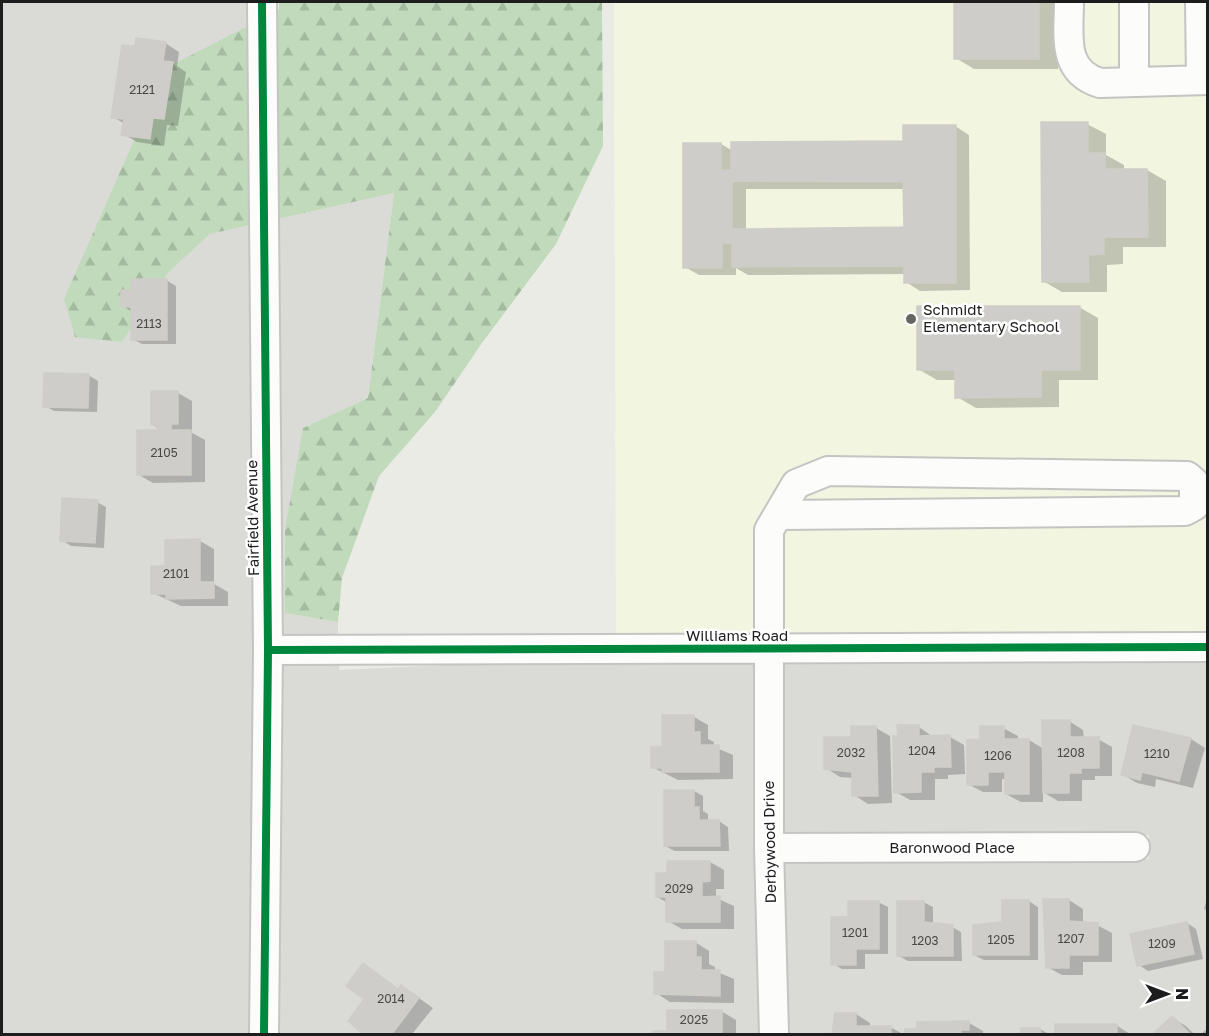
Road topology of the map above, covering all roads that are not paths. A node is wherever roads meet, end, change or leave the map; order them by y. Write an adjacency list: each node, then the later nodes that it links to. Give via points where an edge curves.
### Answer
1 (262, 2): 9 (street, Fairfield Avenue)
2 (1069, 2): 6 (street, via 1069,49 1076,70 1087,79 1100,82)
3 (1134, 2): 6 (street)
4 (1200, 2): 5 (street)
5 (1204, 80): 6 (street)
6 (1134, 81)
7 (780, 515): 7 (street, Derbywood Drive, via 1185,512 1194,506 1194,482 1187,476 828,471 796,484); 10 (street, Derbywood Drive, via 769,530)
8 (1208, 647): 10 (street, Williams Road)
9 (267, 650): 10 (street, Williams Road); 13 (street, Fairfield Avenue)
10 (768, 650): 12 (street, Derbywood Drive)
11 (1135, 847): 12 (street, Baronwood Place)
12 (769, 848): 14 (street, Derbywood Drive)
13 (264, 1035)
14 (774, 1035)

